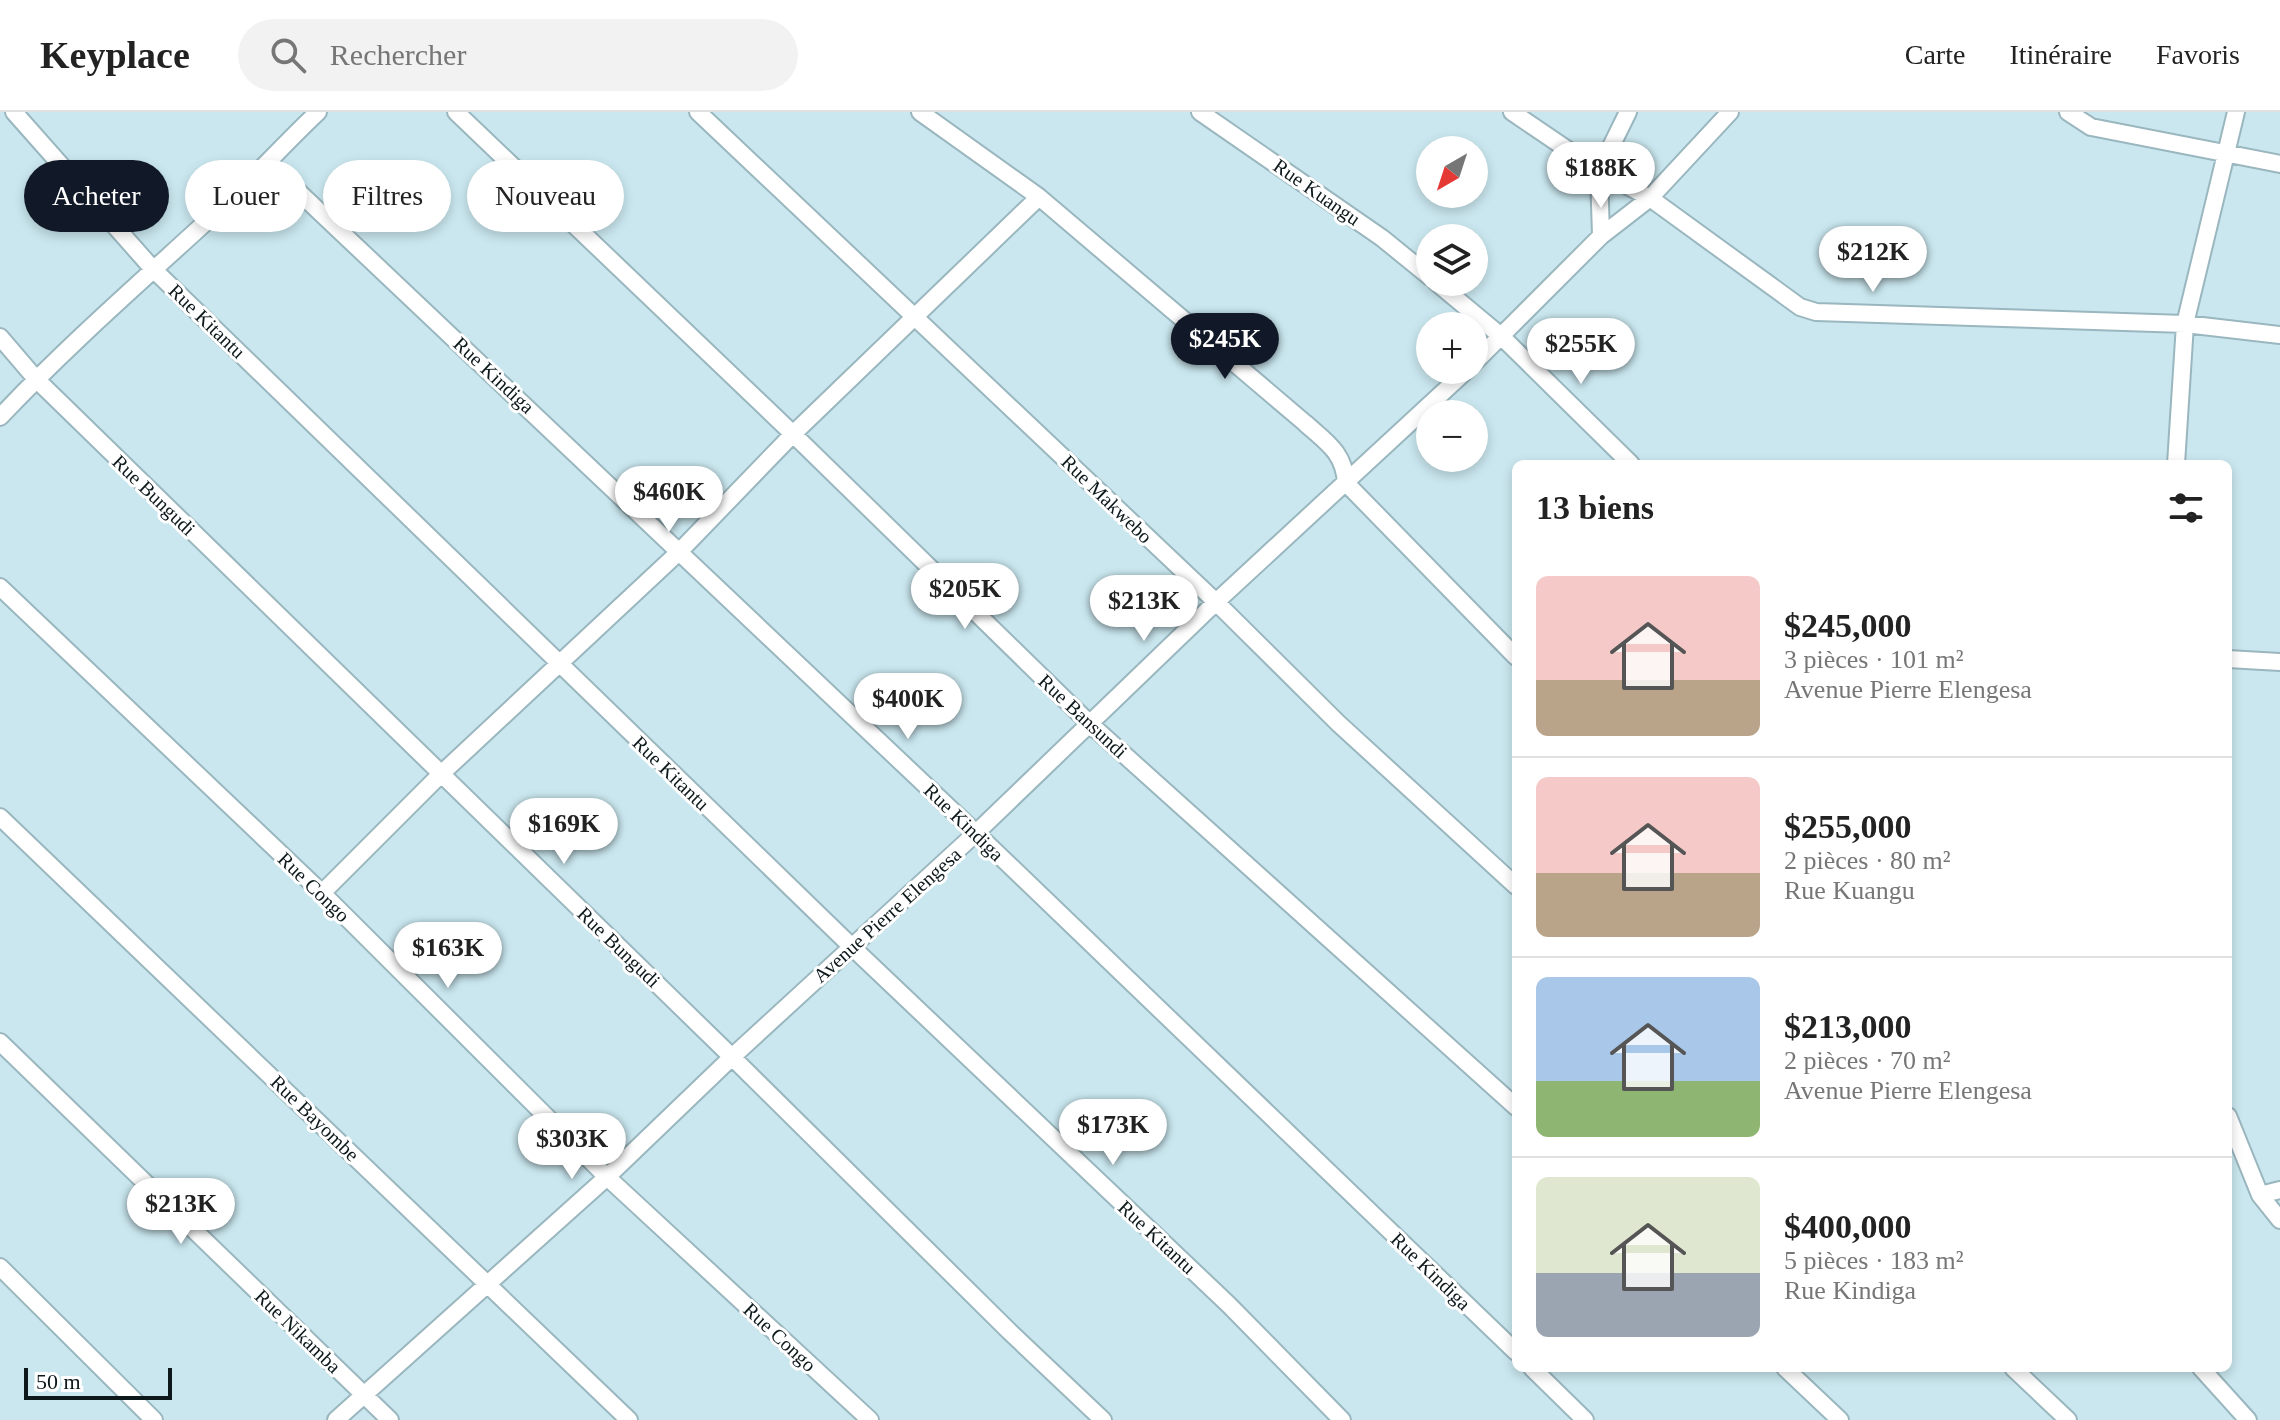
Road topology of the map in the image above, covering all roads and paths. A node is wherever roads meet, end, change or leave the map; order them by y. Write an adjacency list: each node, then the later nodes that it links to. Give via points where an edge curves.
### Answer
1 (14, 112): 22 (street, Rue Kitantu)
2 (456, 112): 33 (street, Rue Bansundi)
3 (698, 112): 24 (street, Rue Makwebo)
4 (920, 112): 16 (street)
5 (1200, 112): 21 (street, Rue Kuangu)
6 (1512, 112): 15 (street)
7 (1628, 112): 15 (street)
8 (1730, 112): 17 (street)
9 (2068, 112): 12 (street, via 2091,127)
10 (2236, 112): 12 (street)
11 (314, 113): 13 (street)
12 (2226, 154): 14 (street); 25 (street)
13 (271, 160)
14 (2280, 164)
15 (1599, 171): 17 (street); 20 (street)
16 (1039, 197): 24 (street); 36 (street, via 1332,447 1345,465)
17 (1650, 198): 20 (street); 25 (street, via 1785,297 1816,312)
18 (307, 200): 37 (street, Rue Kindiga)
19 (192, 232): 22 (street)
20 (1601, 236): 28 (street)
21 (1416, 266)
22 (152, 268): 30 (street); 43 (street, Rue Kitantu)
23 (1453, 296): 28 (street)
24 (916, 317): 33 (street); 39 (street, Rue Makwebo)
25 (2185, 324): 26 (street); 35 (street)
26 (2280, 335)
27 (0, 337): 30 (street, Rue Bungudi)
28 (1502, 337): 29 (street); 34 (street)
29 (1488, 350)
30 (36, 379): 32 (street); 45 (street, Rue Bungudi)
31 (1452, 384): 36 (street, Avenue Pierre Elengesa)
32 (0, 417)
33 (793, 434): 37 (street); 44 (street, Rue Bansundi)
34 (1627, 460)
35 (2176, 460)
36 (1346, 483): 39 (street, Avenue Pierre Elengesa); 40 (street)
37 (680, 551): 43 (street); 47 (street, Rue Kindiga)
38 (0, 587): 49 (street, Rue Congo)
39 (1216, 602): 44 (street, Avenue Pierre Elengesa); 48 (street, Rue Makwebo)
40 (1512, 653)
41 (2232, 659): 42 (street)
42 (2280, 662)
43 (560, 665): 45 (street); 50 (street, Rue Kitantu)
44 (1089, 723): 47 (street, Avenue Pierre Elengesa); 53 (street, Rue Bansundi)
45 (441, 774): 49 (street); 52 (street, Rue Bungudi)
46 (0, 817): 60 (street, Rue Bayombe)
47 (976, 833): 50 (street, Avenue Pierre Elengesa); 61 (street, Rue Kindiga)
48 (1512, 882)
49 (322, 893): 55 (street, Rue Congo)
50 (852, 947): 52 (street, Avenue Pierre Elengesa); 73 (street, Rue Kitantu, via 1218,1294)
51 (0, 1042): 66 (street, Rue Nikamba)
52 (732, 1057): 55 (street, Avenue Pierre Elengesa); 72 (street, Rue Bungudi)
53 (1512, 1103)
54 (2232, 1126): 57 (street)
55 (607, 1177): 60 (street, Avenue Pierre Elengesa); 71 (street, Rue Congo)
56 (2280, 1190): 57 (street)
57 (2260, 1195): 58 (street)
58 (2280, 1220)
59 (0, 1267): 67 (street)
60 (487, 1282): 66 (street, Avenue Pierre Elengesa); 70 (street, Rue Bayombe)
61 (1512, 1348)
62 (1536, 1372): 74 (street)
63 (1789, 1372): 75 (street)
64 (2017, 1372): 76 (street)
65 (2205, 1372): 77 (street)
66 (363, 1394): 68 (street, Avenue Pierre Elengesa); 69 (street, Rue Nikamba)
67 (154, 1420)
68 (336, 1420)
69 (390, 1420)
70 (629, 1420)
71 (870, 1420)
72 (1103, 1420)
73 (1342, 1420)
74 (1585, 1420)
75 (1840, 1420)
76 (2068, 1420)
77 (2248, 1420)

